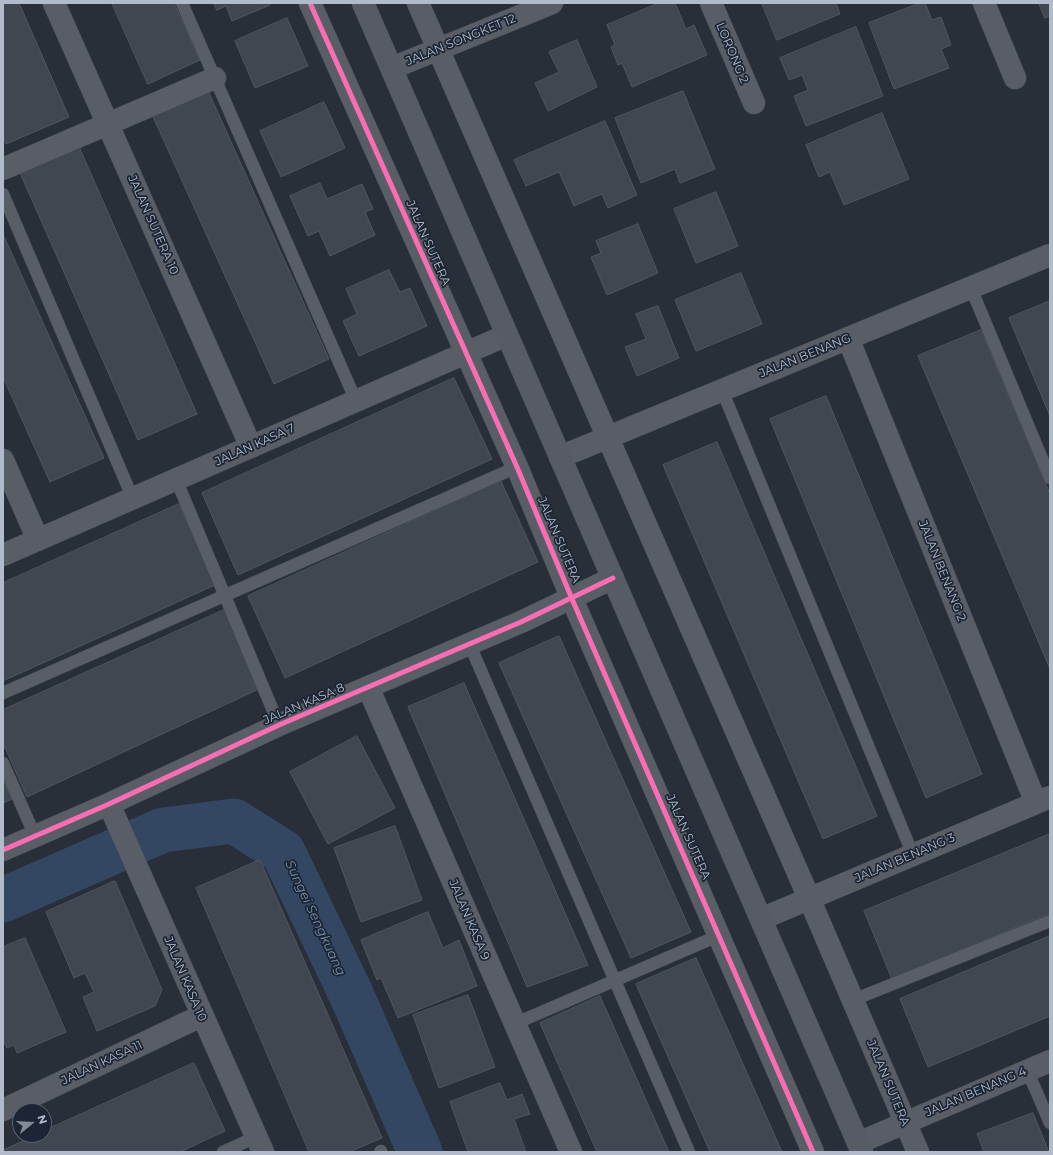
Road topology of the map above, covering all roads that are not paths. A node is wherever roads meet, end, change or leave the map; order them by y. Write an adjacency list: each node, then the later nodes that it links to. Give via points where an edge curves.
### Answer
1 (54, 3): 14 (street, JALAN SUTERA 10)
2 (182, 3): 11 (lane)
3 (310, 3): 21 (street, JALAN SUTERA)
4 (364, 3): 10 (street)
5 (418, 3): 9 (street, JALAN SUTERA)
6 (552, 3): 9 (street, JALAN SONGKET 12)
7 (711, 3): 13 (street, LORONG 2)
8 (984, 3): 12 (street)
9 (438, 49): 10 (street, JALAN SONGKET 12); 24 (street, JALAN SUTERA)
10 (392, 68): 19 (street)
11 (215, 78): 14 (street); 23 (lane)
12 (1015, 78)
13 (754, 103)
14 (108, 125): 15 (street); 25 (street, JALAN SUTERA 10)
15 (3, 169)
16 (3, 194): 31 (lane)
17 (1050, 255): 18 (street, JALAN BENANG)
18 (971, 288): 20 (street, JALAN BENANG); 29 (lane)
19 (508, 335): 21 (street, JALAN KASA 7); 26 (street)
20 (848, 338): 22 (street, JALAN BENANG); 42 (street, JALAN BENANG 2)
21 (466, 352): 23 (street, JALAN KASA 7); 28 (street, JALAN SUTERA)
22 (722, 390): 24 (street, JALAN BENANG); 46 (lane)
23 (356, 401): 25 (street, JALAN KASA 7)
24 (608, 438): 26 (street, JALAN BENANG); 47 (street, JALAN SUTERA)
25 (251, 447): 30 (street, JALAN KASA 7)
26 (560, 457): 34 (street)
27 (3, 460): 32 (street)
28 (517, 467): 35 (lane); 36 (street, JALAN SUTERA)
29 (1050, 478)
30 (176, 480): 31 (street, JALAN KASA 7); 35 (lane)
31 (132, 498): 32 (street, JALAN KASA 7)
32 (38, 540): 33 (street, JALAN KASA 7)
33 (3, 555)
34 (613, 578): 36 (street, JALAN KASA 8); 48 (street)
35 (225, 596): 39 (lane); 40 (lane)
36 (572, 599): 37 (street, JALAN KASA 8); 50 (street, JALAN SUTERA)
37 (469, 643): 38 (street, JALAN KASA 8); 51 (lane)
38 (368, 687): 40 (street, JALAN KASA 8); 54 (street, JALAN KASA 9)
39 (3, 693)
40 (279, 725): 43 (street, JALAN KASA 8)
41 (3, 763): 44 (lane)
42 (1043, 800): 46 (street, JALAN BENANG 3)
43 (114, 814): 44 (street, JALAN KASA 8); 53 (street, JALAN KASA 10)
44 (35, 836): 45 (street, JALAN KASA 8)
45 (3, 850)
46 (913, 854): 47 (street, JALAN BENANG 3)
47 (809, 898): 48 (street, JALAN BENANG 3); 52 (street, JALAN SUTERA)
48 (761, 918): 61 (street)
49 (1050, 921): 52 (lane)
50 (720, 935): 51 (lane); 65 (street, JALAN SUTERA)
51 (615, 981): 54 (lane); 64 (lane)
52 (853, 1000): 58 (street, JALAN SUTERA)
53 (201, 1016): 57 (street, JALAN KASA 11); 60 (street, JALAN KASA 10)
54 (514, 1024): 63 (street, JALAN KASA 9)
55 (1050, 1061): 56 (street, JALAN BENANG 4)
56 (1028, 1070): 58 (street, JALAN BENANG 4); 59 (lane)
57 (3, 1110)
58 (905, 1122): 61 (street, JALAN BENANG 4); 66 (street, JALAN SUTERA)
59 (1050, 1124)
60 (259, 1145): 62 (lane)
61 (860, 1147)
62 (223, 1152)
63 (571, 1152)
64 (689, 1152)
65 (813, 1152)
66 (918, 1152)

